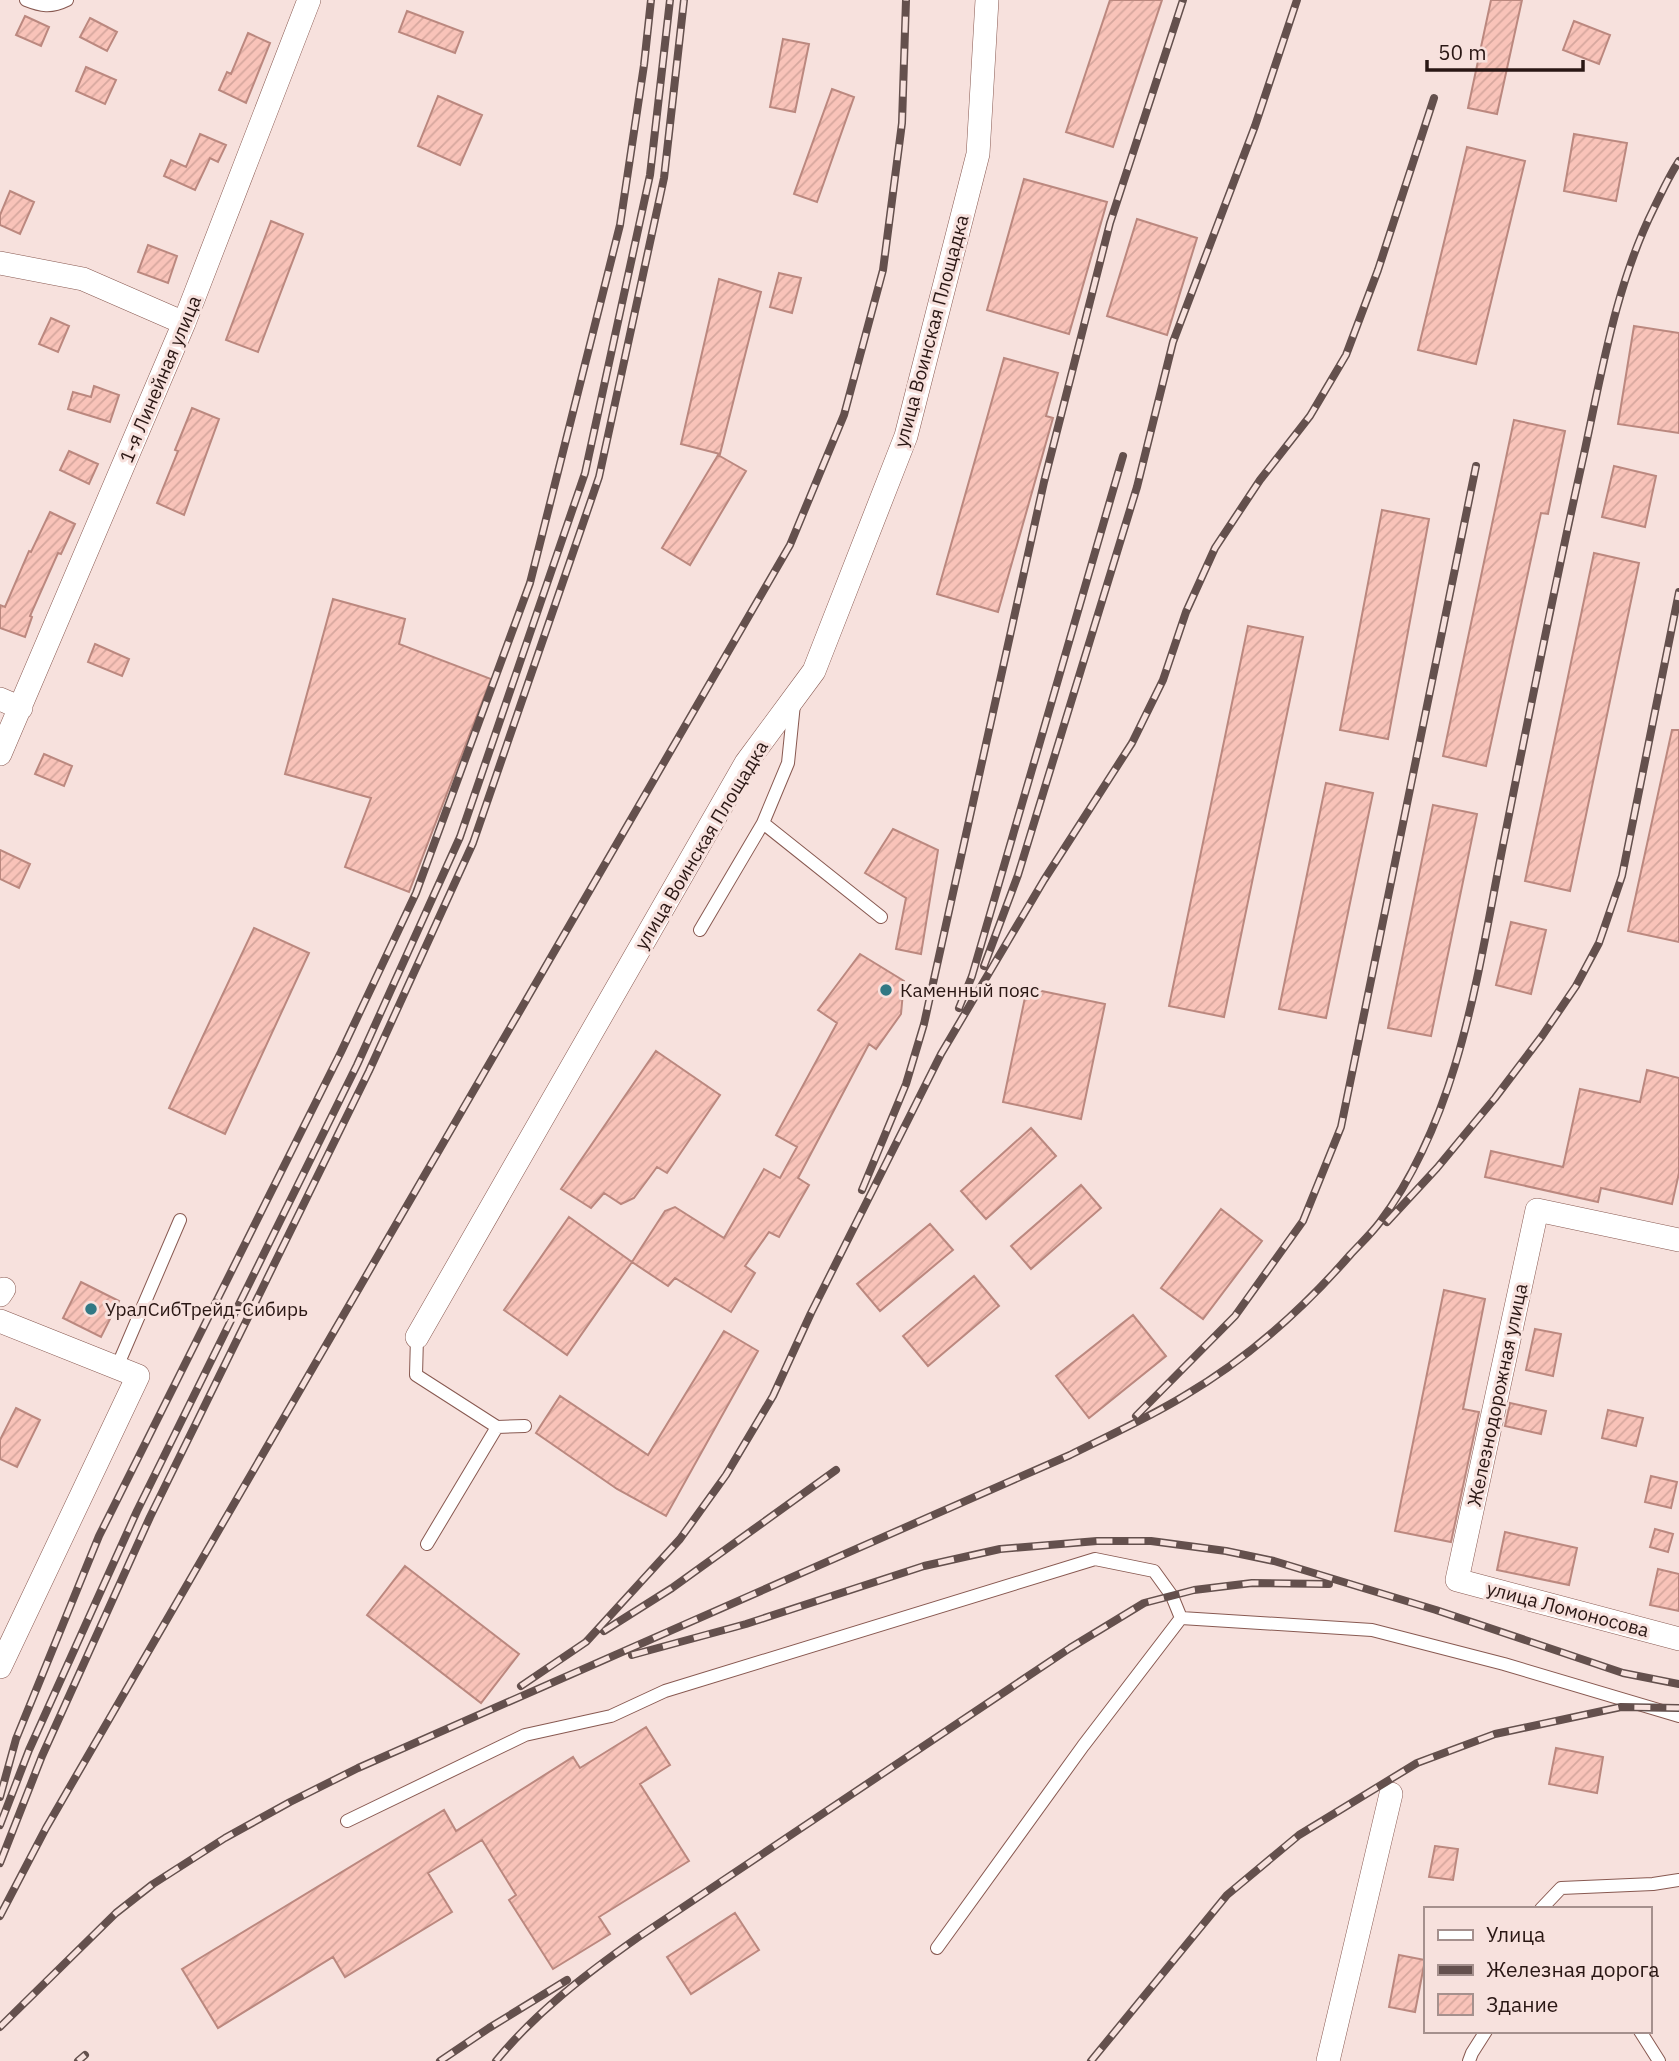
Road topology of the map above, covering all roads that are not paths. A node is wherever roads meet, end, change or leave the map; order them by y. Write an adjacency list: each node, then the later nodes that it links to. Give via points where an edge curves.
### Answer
1 (26, 0): 2 (lane, via 50,6)
2 (67, 0)
3 (309, 0): 6 (street, 1-я Линейная улица)
4 (987, 0): 7 (street, улица Воинская Площадка, via 978,154 906,436 814,671)
5 (0, 263): 6 (street, via 83,279)
6 (184, 323): 8 (street, 1-я Линейная улица)
7 (794, 700): 10 (lane, via 788,763); 16 (street, улица Воинская Площадка, via 746,763)
8 (10, 704): 9 (street, 1-я Линейная улица)
9 (0, 754)
10 (763, 823): 11 (lane); 12 (lane)
11 (881, 917)
12 (700, 930)
13 (180, 1220): 17 (lane)
14 (1679, 1240): 21 (street, Железнодорожная улица, via 1537,1210)
15 (0, 1321): 17 (street)
16 (417, 1337): 19 (lane, via 416,1375)
17 (117, 1367): 24 (street, via 138,1376)
18 (525, 1426): 19 (lane)
19 (497, 1427): 20 (lane)
20 (428, 1544)
21 (1457, 1580): 23 (street, улица Ломоносова)
22 (1181, 1618): 25 (lane, via 1372,1630); 27 (lane, via 1154,1572 1095,1559 665,1691 611,1716 525,1735); 30 (lane)
23 (1679, 1639)
24 (0, 1667)
25 (1679, 1716)
26 (1391, 1794): 33 (street)
27 (347, 1821)
28 (1679, 1880): 29 (lane, via 1561,1888)
29 (1543, 1907)
30 (937, 1948)
31 (1485, 2033): 34 (lane)
32 (1641, 2033): 35 (lane)
33 (1328, 2061)
34 (1469, 2061)
35 (1659, 2061)

